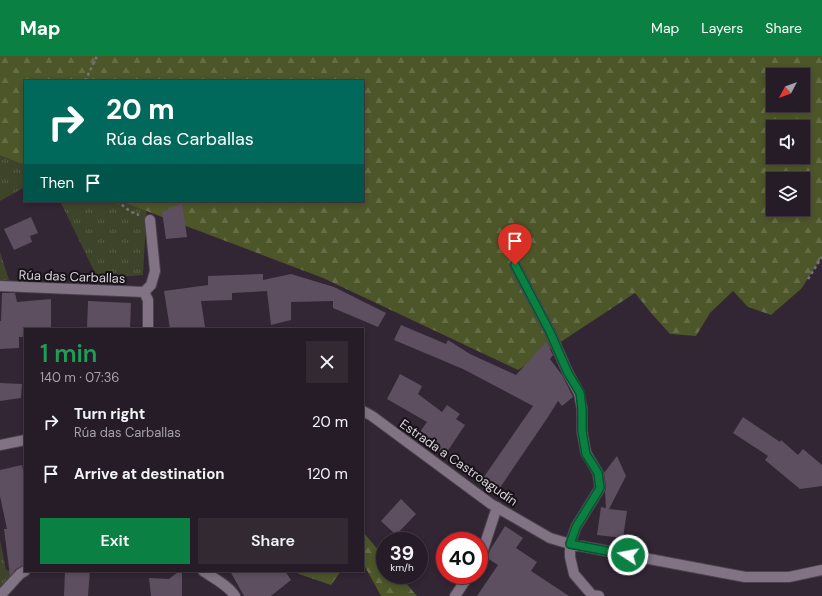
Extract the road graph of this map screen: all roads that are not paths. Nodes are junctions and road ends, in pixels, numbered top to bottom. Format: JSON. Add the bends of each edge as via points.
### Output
{"nodes":[{"id":1,"x":150,"y":220,"type":"road end"},
{"id":2,"x":515,"y":265,"type":"dead end"},
{"id":3,"x":0,"y":286,"type":"edge"},
{"id":4,"x":144,"y":292,"type":"junction"},
{"id":5,"x":148,"y":328,"type":"edge"},
{"id":6,"x":364,"y":412,"type":"edge"},
{"id":7,"x":24,"y":440,"type":"edge"},
{"id":8,"x":0,"y":445,"type":"edge"},
{"id":9,"x":496,"y":507,"type":"junction"},
{"id":10,"x":488,"y":534,"type":"edge"},
{"id":11,"x":570,"y":544,"type":"junction"},
{"id":12,"x":822,"y":570,"type":"edge"},
{"id":13,"x":24,"y":572,"type":"edge"},
{"id":14,"x":205,"y":572,"type":"edge"},
{"id":15,"x":463,"y":584,"type":"edge"},
{"id":16,"x":0,"y":596,"type":"edge"},
{"id":17,"x":235,"y":596,"type":"edge"},
{"id":18,"x":455,"y":596,"type":"edge"},
{"id":19,"x":599,"y":596,"type":"edge"}],
"edges":[{"from":1,"to":4,"type":"street","via":[[156,271],[151,285]]},
{"from":2,"to":11,"type":"street","via":[[580,393],[586,454],[598,473],[600,488],[576,527]]},
{"from":3,"to":4,"type":"street","name":"Rúa das Carballas"},
{"from":4,"to":5,"type":"street","via":[[148,300]]},
{"from":6,"to":9,"type":"street","name":"Estrada a Castroagudín"},
{"from":7,"to":8,"type":"street"},
{"from":9,"to":10,"type":"street"},
{"from":9,"to":11,"type":"street","name":"Estrada a Castroagudín","via":[[550,538]]},
{"from":11,"to":12,"type":"street","name":"Estrada a Castroagudín","via":[[745,577],[789,577]]},
{"from":11,"to":19,"type":"street","via":[[574,574],[592,595]]},
{"from":13,"to":16,"type":"street"},
{"from":14,"to":17,"type":"street"},
{"from":15,"to":18,"type":"street"}]}
